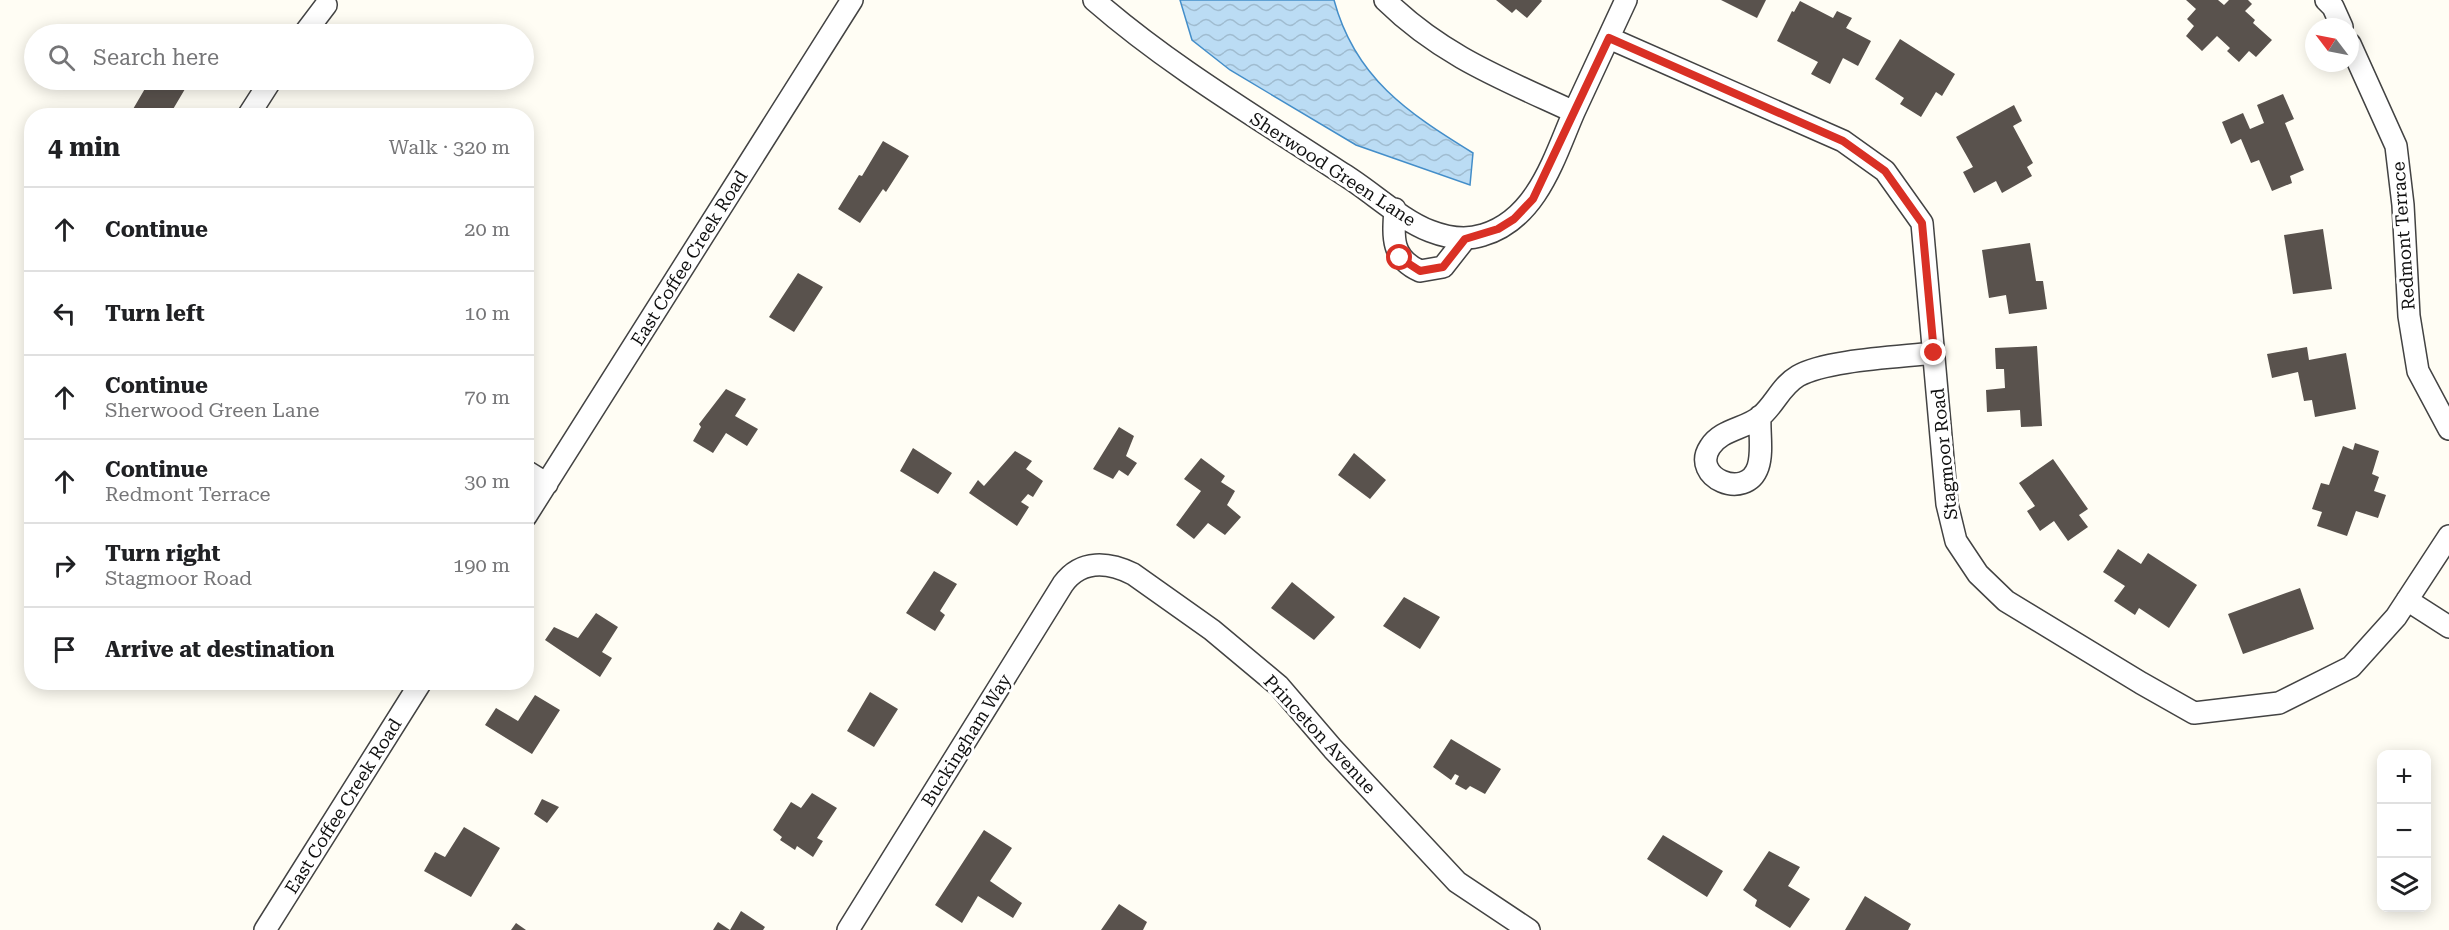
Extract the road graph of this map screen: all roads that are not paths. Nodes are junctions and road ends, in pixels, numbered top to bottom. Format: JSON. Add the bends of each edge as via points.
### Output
{"nodes":[{"id":1,"x":852,"y":0,"type":"edge"},
{"id":2,"x":1094,"y":0,"type":"edge"},
{"id":3,"x":1385,"y":0,"type":"edge"},
{"id":4,"x":1626,"y":0,"type":"edge"},
{"id":5,"x":2326,"y":0,"type":"edge"},
{"id":6,"x":326,"y":5,"type":"dead end"},
{"id":7,"x":2338,"y":18,"type":"edge"},
{"id":8,"x":312,"y":24,"type":"edge"},
{"id":9,"x":1609,"y":38,"type":"junction"},
{"id":10,"x":2359,"y":64,"type":"edge"},
{"id":11,"x":265,"y":90,"type":"edge"},
{"id":12,"x":253,"y":108,"type":"edge"},
{"id":13,"x":1574,"y":112,"type":"junction"},
{"id":14,"x":1395,"y":209,"type":"junction"},
{"id":15,"x":1465,"y":239,"type":"junction"},
{"id":16,"x":1934,"y":353,"type":"junction"},
{"id":17,"x":1760,"y":416,"type":"dead end"},
{"id":18,"x":2449,"y":429,"type":"edge"},
{"id":19,"x":534,"y":476,"type":"edge"},
{"id":20,"x":547,"y":484,"type":"junction"},
{"id":21,"x":534,"y":504,"type":"edge"},
{"id":22,"x":2449,"y":536,"type":"edge"},
{"id":23,"x":1095,"y":563,"type":"joint"},
{"id":24,"x":2407,"y":600,"type":"junction"},
{"id":25,"x":2449,"y":627,"type":"edge"},
{"id":26,"x":416,"y":690,"type":"edge"},
{"id":27,"x":265,"y":930,"type":"edge"},
{"id":28,"x":848,"y":930,"type":"edge"},
{"id":29,"x":1529,"y":930,"type":"edge"}],
"edges":[{"from":1,"to":20,"type":"street","name":"East Coffee Creek Road"},
{"from":2,"to":14,"type":"street","name":"Sherwood Green Lane","via":[[1136,37],[1209,88]]},
{"from":3,"to":13,"type":"street","via":[[1410,24],[1460,59]]},
{"from":4,"to":9,"type":"street"},
{"from":5,"to":7,"type":"street"},
{"from":6,"to":8,"type":"street"},
{"from":9,"to":13,"type":"street"},
{"from":9,"to":16,"type":"street","name":"Stagmoor Road","via":[[1843,141],[1885,171],[1922,223]]},
{"from":10,"to":18,"type":"street","name":"Redmont Terrace","via":[[2396,146],[2409,316],[2418,371]]},
{"from":11,"to":12,"type":"street"},
{"from":13,"to":15,"type":"street","name":"Sherwood Green Lane","via":[[1542,184],[1524,210],[1498,229]]},
{"from":14,"to":15,"type":"street","name":"Sherwood Green Lane","via":[[1430,231]]},
{"from":14,"to":15,"type":"street","via":[[1395,248],[1400,258],[1420,271],[1443,267]]},
{"from":16,"to":17,"type":"street","via":[[1837,365],[1799,375],[1778,392]]},
{"from":16,"to":24,"type":"street","name":"Stagmoor Road","via":[[1947,504],[1956,541],[1978,574],[2006,601],[2194,713],[2279,703],[2351,667]]},
{"from":19,"to":20,"type":"street"},
{"from":20,"to":21,"type":"street","name":"East Coffee Creek Road"},
{"from":22,"to":24,"type":"street"},
{"from":23,"to":28,"type":"street","name":"Buckingham Way","via":[[1068,576],[1062,584]]},
{"from":23,"to":29,"type":"street","name":"Princeton Avenue","via":[[1114,565],[1133,574],[1248,659],[1279,686],[1457,882]]},
{"from":24,"to":25,"type":"street"},
{"from":26,"to":27,"type":"street","name":"East Coffee Creek Road"}]}
